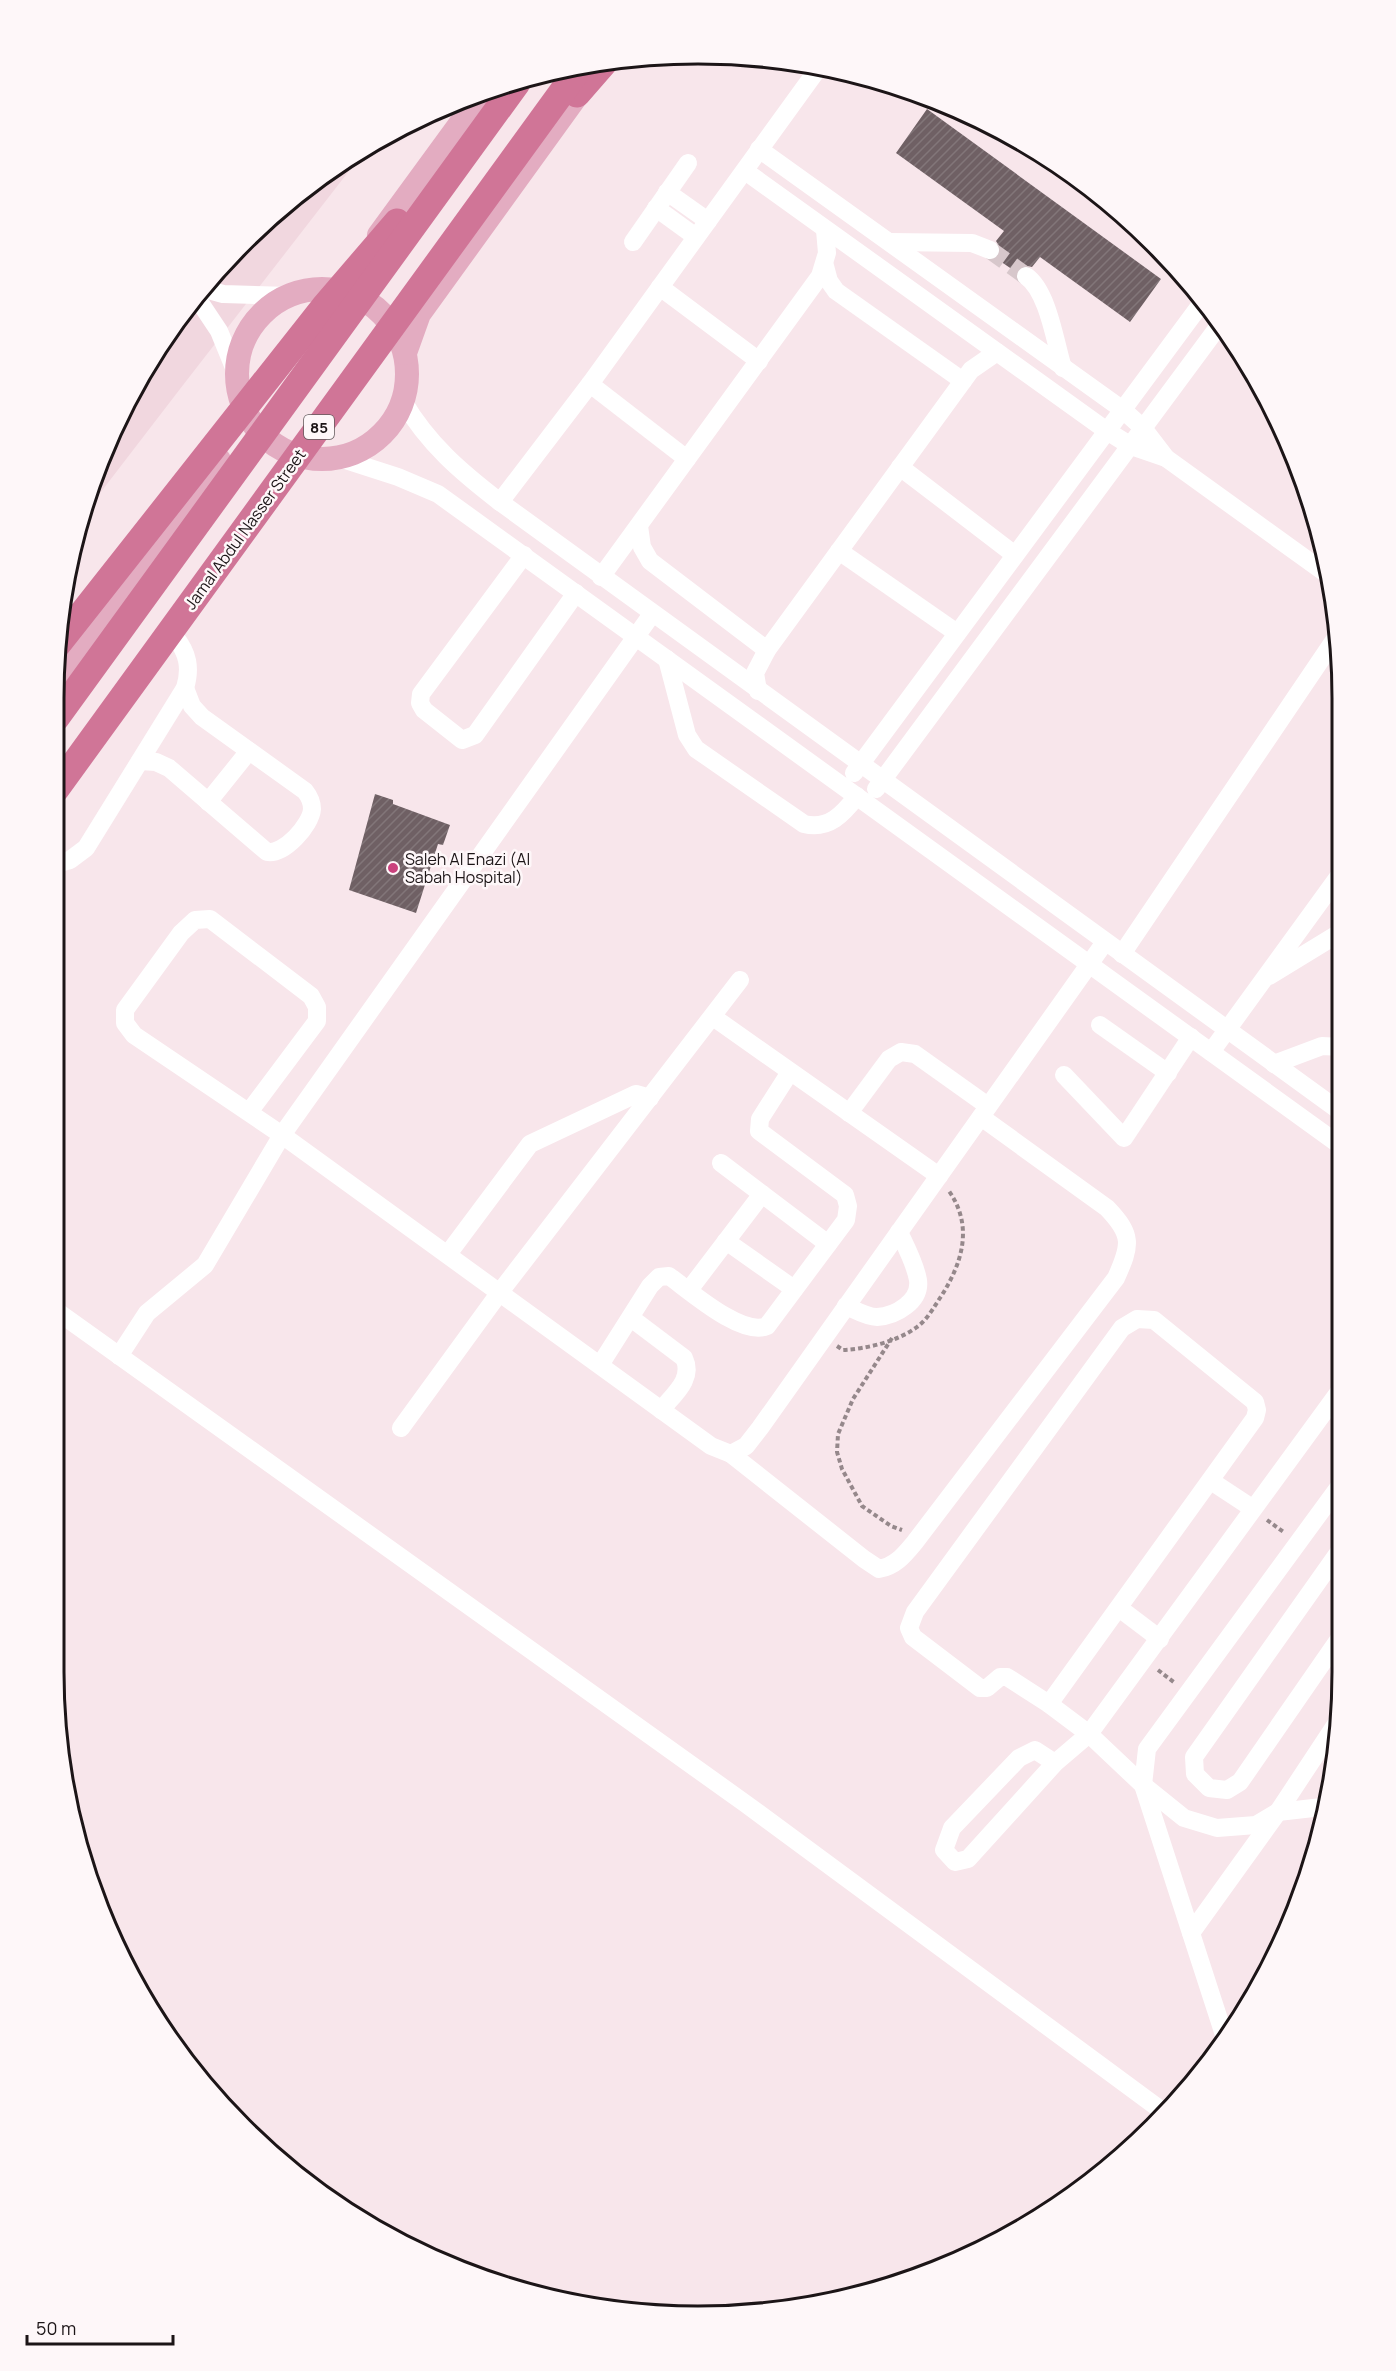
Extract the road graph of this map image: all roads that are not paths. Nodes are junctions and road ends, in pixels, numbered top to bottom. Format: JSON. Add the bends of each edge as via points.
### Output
{"nodes":[{"id":1,"x":593,"y":74,"type":"edge"},
{"id":2,"x":594,"y":74,"type":"edge"},
{"id":3,"x":813,"y":75,"type":"edge"},
{"id":4,"x":573,"y":77,"type":"edge"},
{"id":5,"x":510,"y":93,"type":"edge"},
{"id":6,"x":473,"y":106,"type":"edge"},
{"id":7,"x":484,"y":129,"type":"junction"},
{"id":8,"x":528,"y":140,"type":"junction"},
{"id":9,"x":759,"y":149,"type":"junction"},
{"id":10,"x":688,"y":163,"type":"dead end"},
{"id":11,"x":745,"y":171,"type":"junction"},
{"id":12,"x":668,"y":192,"type":"junction"},
{"id":13,"x":656,"y":208,"type":"junction"},
{"id":14,"x":708,"y":221,"type":"junction"},
{"id":15,"x":825,"y":230,"type":"junction"},
{"id":16,"x":696,"y":237,"type":"junction"},
{"id":17,"x":633,"y":242,"type":"dead end"},
{"id":18,"x":890,"y":242,"type":"junction"},
{"id":19,"x":990,"y":250,"type":"tunnel mouth"},
{"id":20,"x":916,"y":261,"type":"junction"},
{"id":21,"x":825,"y":266,"type":"junction"},
{"id":22,"x":1026,"y":276,"type":"tunnel mouth"},
{"id":23,"x":900,"y":283,"type":"junction"},
{"id":24,"x":660,"y":287,"type":"junction"},
{"id":25,"x":313,"y":289,"type":"junction"},
{"id":26,"x":213,"y":291,"type":"edge"},
{"id":27,"x":962,"y":294,"type":"junction"},
{"id":28,"x":290,"y":296,"type":"junction"},
{"id":29,"x":201,"y":304,"type":"edge"},
{"id":30,"x":1198,"y":308,"type":"edge"},
{"id":31,"x":946,"y":316,"type":"junction"},
{"id":32,"x":1215,"y":331,"type":"edge"},
{"id":33,"x":997,"y":352,"type":"junction"},
{"id":34,"x":405,"y":353,"type":"junction"},
{"id":35,"x":759,"y":360,"type":"junction"},
{"id":36,"x":1063,"y":368,"type":"junction"},
{"id":37,"x":963,"y":381,"type":"junction"},
{"id":38,"x":238,"y":383,"type":"junction"},
{"id":39,"x":590,"y":384,"type":"junction"},
{"id":40,"x":402,"y":401,"type":"junction"},
{"id":41,"x":1123,"y":410,"type":"junction"},
{"id":42,"x":1143,"y":428,"type":"junction"},
{"id":43,"x":1107,"y":431,"type":"junction"},
{"id":44,"x":1131,"y":446,"type":"junction"},
{"id":45,"x":331,"y":458,"type":"junction"},
{"id":46,"x":1166,"y":458,"type":"junction"},
{"id":47,"x":687,"y":459,"type":"junction"},
{"id":48,"x":900,"y":467,"type":"junction"},
{"id":49,"x":500,"y":502,"type":"junction"},
{"id":50,"x":639,"y":526,"type":"junction"},
{"id":51,"x":839,"y":551,"type":"junction"},
{"id":52,"x":524,"y":555,"type":"junction"},
{"id":53,"x":1015,"y":555,"type":"junction"},
{"id":54,"x":1317,"y":567,"type":"edge"},
{"id":55,"x":601,"y":577,"type":"junction"},
{"id":56,"x":576,"y":593,"type":"junction"},
{"id":57,"x":652,"y":614,"type":"junction"},
{"id":58,"x":69,"y":631,"type":"edge"},
{"id":59,"x":957,"y":633,"type":"junction"},
{"id":60,"x":636,"y":636,"type":"junction"},
{"id":61,"x":175,"y":637,"type":"junction"},
{"id":62,"x":699,"y":648,"type":"junction"},
{"id":63,"x":1329,"y":648,"type":"edge"},
{"id":64,"x":767,"y":650,"type":"junction"},
{"id":65,"x":667,"y":659,"type":"junction"},
{"id":66,"x":65,"y":672,"type":"edge"},
{"id":67,"x":686,"y":672,"type":"junction"},
{"id":68,"x":185,"y":688,"type":"junction"},
{"id":69,"x":758,"y":691,"type":"junction"},
{"id":70,"x":64,"y":707,"type":"edge"},
{"id":71,"x":249,"y":751,"type":"junction"},
{"id":72,"x":140,"y":761,"type":"junction"},
{"id":73,"x":860,"y":765,"type":"junction"},
{"id":74,"x":64,"y":778,"type":"edge"},
{"id":75,"x":882,"y":780,"type":"junction"},
{"id":76,"x":64,"y":790,"type":"edge"},
{"id":77,"x":855,"y":795,"type":"junction"},
{"id":78,"x":208,"y":802,"type":"junction"},
{"id":79,"x":952,"y":831,"type":"junction"},
{"id":80,"x":937,"y":854,"type":"junction"},
{"id":81,"x":64,"y":862,"type":"edge"},
{"id":82,"x":1332,"y":885,"type":"edge"},
{"id":83,"x":1332,"y":938,"type":"edge"},
{"id":84,"x":1105,"y":942,"type":"junction"},
{"id":85,"x":1122,"y":954,"type":"junction"},
{"id":86,"x":1089,"y":964,"type":"junction"},
{"id":87,"x":740,"y":980,"type":"dead end"},
{"id":88,"x":1263,"y":980,"type":"junction"},
{"id":89,"x":713,"y":1017,"type":"junction"},
{"id":90,"x":1100,"y":1025,"type":"dead end"},
{"id":91,"x":1226,"y":1030,"type":"junction"},
{"id":92,"x":1191,"y":1037,"type":"junction"},
{"id":93,"x":1332,"y":1047,"type":"edge"},
{"id":94,"x":1211,"y":1052,"type":"junction"},
{"id":95,"x":1274,"y":1064,"type":"junction"},
{"id":96,"x":790,"y":1072,"type":"junction"},
{"id":97,"x":1168,"y":1073,"type":"junction"},
{"id":98,"x":1064,"y":1075,"type":"dead end"},
{"id":99,"x":650,"y":1098,"type":"junction"},
{"id":100,"x":1332,"y":1106,"type":"edge"},
{"id":101,"x":984,"y":1111,"type":"junction"},
{"id":102,"x":249,"y":1112,"type":"junction"},
{"id":103,"x":849,"y":1113,"type":"junction"},
{"id":104,"x":282,"y":1135,"type":"junction"},
{"id":105,"x":1332,"y":1139,"type":"edge"},
{"id":106,"x":721,"y":1163,"type":"dead end"},
{"id":107,"x":939,"y":1176,"type":"junction"},
{"id":108,"x":762,"y":1194,"type":"junction"},
{"id":109,"x":899,"y":1232,"type":"junction"},
{"id":110,"x":726,"y":1241,"type":"junction"},
{"id":111,"x":828,"y":1244,"type":"junction"},
{"id":112,"x":448,"y":1254,"type":"junction"},
{"id":113,"x":794,"y":1289,"type":"junction"},
{"id":114,"x":689,"y":1290,"type":"junction"},
{"id":115,"x":500,"y":1292,"type":"junction"},
{"id":116,"x":846,"y":1306,"type":"junction"},
{"id":117,"x":64,"y":1316,"type":"edge"},
{"id":118,"x":631,"y":1318,"type":"junction"},
{"id":119,"x":119,"y":1356,"type":"junction"},
{"id":120,"x":600,"y":1365,"type":"junction"},
{"id":121,"x":1332,"y":1401,"type":"edge"},
{"id":122,"x":661,"y":1410,"type":"junction"},
{"id":123,"x":401,"y":1428,"type":"dead end"},
{"id":124,"x":731,"y":1454,"type":"junction"},
{"id":125,"x":1211,"y":1481,"type":"junction"},
{"id":126,"x":1332,"y":1496,"type":"edge"},
{"id":127,"x":1252,"y":1508,"type":"junction"},
{"id":128,"x":1332,"y":1562,"type":"edge"},
{"id":129,"x":1119,"y":1608,"type":"junction"},
{"id":130,"x":1160,"y":1639,"type":"junction"},
{"id":131,"x":1332,"y":1649,"type":"edge"},
{"id":132,"x":1050,"y":1704,"type":"junction"},
{"id":133,"x":1089,"y":1734,"type":"junction"},
{"id":134,"x":1328,"y":1736,"type":"edge"},
{"id":135,"x":1055,"y":1763,"type":"junction"},
{"id":136,"x":1143,"y":1785,"type":"junction"},
{"id":137,"x":1316,"y":1809,"type":"edge"},
{"id":138,"x":1278,"y":1812,"type":"junction"},
{"id":139,"x":1191,"y":1934,"type":"junction"},
{"id":140,"x":1222,"y":2029,"type":"edge"},
{"id":141,"x":1159,"y":2108,"type":"edge"}],
"edges":[{"from":1,"to":8,"type":"highway","via":[[564,108]]},
{"from":2,"to":34,"type":"main road","via":[[419,314]]},
{"from":3,"to":9,"type":"street"},
{"from":4,"to":8,"type":"highway","name":"Jamal Abdul Nasser Street","number":"85"},
{"from":5,"to":7,"type":"highway","number":"85"},
{"from":6,"to":25,"type":"main road","via":[[360,261]]},
{"from":7,"to":58,"type":"highway","via":[[324,307]]},
{"from":7,"to":70,"type":"highway","number":"85"},
{"from":8,"to":74,"type":"highway","name":"Jamal Abdul Nasser Street","number":"85"},
{"from":9,"to":11,"type":"street"},
{"from":9,"to":18,"type":"street"},
{"from":10,"to":12,"type":"street"},
{"from":11,"to":14,"type":"street"},
{"from":11,"to":15,"type":"street"},
{"from":12,"to":13,"type":"street"},
{"from":12,"to":14,"type":"street"},
{"from":13,"to":16,"type":"street"},
{"from":13,"to":17,"type":"street"},
{"from":14,"to":16,"type":"street"},
{"from":15,"to":21,"type":"street"},
{"from":15,"to":23,"type":"street"},
{"from":16,"to":24,"type":"street"},
{"from":18,"to":19,"type":"street","via":[[972,243]]},
{"from":18,"to":20,"type":"street"},
{"from":20,"to":23,"type":"street"},
{"from":20,"to":27,"type":"street"},
{"from":21,"to":35,"type":"street"},
{"from":21,"to":37,"type":"street","via":[[836,291]]},
{"from":22,"to":36,"type":"street","via":[[1042,298]]},
{"from":23,"to":31,"type":"street"},
{"from":24,"to":35,"type":"street"},
{"from":24,"to":39,"type":"street"},
{"from":25,"to":28,"type":"main road"},
{"from":25,"to":34,"type":"main road","via":[[338,290],[368,302],[391,324]]},
{"from":26,"to":28,"type":"street"},
{"from":27,"to":31,"type":"street"},
{"from":27,"to":36,"type":"street"},
{"from":28,"to":38,"type":"main road","via":[[266,311],[252,327],[242,346]]},
{"from":29,"to":38,"type":"street","via":[[219,331]]},
{"from":30,"to":41,"type":"street"},
{"from":31,"to":33,"type":"street"},
{"from":32,"to":42,"type":"street"},
{"from":33,"to":37,"type":"street","via":[[980,362]]},
{"from":33,"to":43,"type":"street"},
{"from":34,"to":40,"type":"main road"},
{"from":35,"to":47,"type":"street"},
{"from":36,"to":41,"type":"street"},
{"from":37,"to":48,"type":"street"},
{"from":38,"to":45,"type":"main road","via":[[250,419],[272,442],[300,456]]},
{"from":38,"to":66,"type":"main road","via":[[239,416],[230,444]]},
{"from":39,"to":47,"type":"street"},
{"from":39,"to":49,"type":"street"},
{"from":40,"to":45,"type":"main road","via":[[375,440]]},
{"from":40,"to":49,"type":"street","via":[[436,449]]},
{"from":41,"to":42,"type":"street"},
{"from":41,"to":43,"type":"street"},
{"from":42,"to":44,"type":"street"},
{"from":42,"to":46,"type":"street"},
{"from":43,"to":44,"type":"street"},
{"from":43,"to":53,"type":"street"},
{"from":44,"to":46,"type":"street"},
{"from":44,"to":75,"type":"street"},
{"from":45,"to":52,"type":"street","via":[[398,477],[438,494]]},
{"from":45,"to":61,"type":"main road","via":[[301,473],[282,490]]},
{"from":46,"to":54,"type":"street"},
{"from":47,"to":50,"type":"street"},
{"from":48,"to":51,"type":"street"},
{"from":48,"to":53,"type":"street"},
{"from":49,"to":55,"type":"street"},
{"from":50,"to":55,"type":"street"},
{"from":50,"to":64,"type":"street","via":[[642,548],[650,561]]},
{"from":51,"to":59,"type":"street"},
{"from":51,"to":64,"type":"street"},
{"from":52,"to":56,"type":"street"},
{"from":52,"to":56,"type":"street","via":[[421,694],[424,710],[462,740],[475,735]]},
{"from":53,"to":59,"type":"street"},
{"from":55,"to":57,"type":"street"},
{"from":56,"to":60,"type":"street"},
{"from":57,"to":60,"type":"street"},
{"from":57,"to":62,"type":"street"},
{"from":59,"to":73,"type":"street"},
{"from":60,"to":65,"type":"street"},
{"from":60,"to":104,"type":"street"},
{"from":61,"to":68,"type":"street","via":[[187,655]]},
{"from":61,"to":76,"type":"main road"},
{"from":62,"to":67,"type":"street"},
{"from":62,"to":69,"type":"street"},
{"from":63,"to":85,"type":"street"},
{"from":64,"to":69,"type":"street","via":[[755,672]]},
{"from":65,"to":67,"type":"street"},
{"from":65,"to":77,"type":"street","via":[[687,735],[702,754],[804,824],[832,821],[842,815]]},
{"from":67,"to":77,"type":"street"},
{"from":68,"to":71,"type":"street","via":[[196,712]]},
{"from":68,"to":72,"type":"street"},
{"from":69,"to":73,"type":"street"},
{"from":71,"to":78,"type":"street"},
{"from":71,"to":78,"type":"street","via":[[309,796],[310,815],[288,846],[278,852],[267,852]]},
{"from":72,"to":78,"type":"street","via":[[169,768]]},
{"from":72,"to":81,"type":"street","via":[[86,848]]},
{"from":73,"to":75,"type":"street"},
{"from":73,"to":77,"type":"street"},
{"from":75,"to":77,"type":"street"},
{"from":75,"to":79,"type":"street"},
{"from":77,"to":80,"type":"street"},
{"from":79,"to":80,"type":"street"},
{"from":79,"to":84,"type":"street"},
{"from":80,"to":86,"type":"street"},
{"from":82,"to":88,"type":"street"},
{"from":83,"to":88,"type":"street"},
{"from":84,"to":85,"type":"street"},
{"from":84,"to":86,"type":"street"},
{"from":85,"to":91,"type":"street"},
{"from":86,"to":92,"type":"street"},
{"from":86,"to":101,"type":"street"},
{"from":87,"to":89,"type":"street"},
{"from":88,"to":91,"type":"street"},
{"from":89,"to":96,"type":"street"},
{"from":89,"to":99,"type":"street"},
{"from":90,"to":97,"type":"street"},
{"from":91,"to":94,"type":"street"},
{"from":91,"to":95,"type":"street"},
{"from":92,"to":94,"type":"street"},
{"from":92,"to":97,"type":"street"},
{"from":93,"to":95,"type":"street","via":[[1322,1046]]},
{"from":94,"to":105,"type":"street"},
{"from":95,"to":100,"type":"street"},
{"from":96,"to":103,"type":"street"},
{"from":96,"to":111,"type":"street","via":[[760,1119],[759,1131],[845,1195],[846,1220]]},
{"from":97,"to":98,"type":"street","via":[[1124,1138]]},
{"from":99,"to":112,"type":"street","via":[[636,1094],[530,1144]]},
{"from":99,"to":115,"type":"street"},
{"from":101,"to":103,"type":"street","via":[[915,1054],[901,1052],[889,1059]]},
{"from":101,"to":107,"type":"street"},
{"from":101,"to":124,"type":"street","via":[[1107,1208],[1124,1229],[1128,1249],[1116,1278],[898,1562],[879,1569]]},
{"from":102,"to":102,"type":"street","via":[[317,1021],[317,1007],[311,996],[210,919],[195,920],[181,933],[125,1010],[125,1023],[134,1035]]},
{"from":102,"to":104,"type":"street"},
{"from":103,"to":107,"type":"street"},
{"from":104,"to":112,"type":"street"},
{"from":104,"to":119,"type":"street","via":[[205,1265],[147,1313]]},
{"from":106,"to":108,"type":"street"},
{"from":107,"to":109,"type":"street"},
{"from":108,"to":110,"type":"street"},
{"from":108,"to":111,"type":"street"},
{"from":109,"to":116,"type":"street"},
{"from":109,"to":116,"type":"street","via":[[919,1282],[911,1301],[877,1317]]},
{"from":110,"to":113,"type":"street"},
{"from":110,"to":114,"type":"street"},
{"from":111,"to":113,"type":"street"},
{"from":112,"to":115,"type":"street"},
{"from":113,"to":114,"type":"street","via":[[766,1326],[759,1329],[730,1318]]},
{"from":114,"to":118,"type":"street","via":[[669,1276],[659,1277]]},
{"from":115,"to":120,"type":"street"},
{"from":115,"to":123,"type":"street"},
{"from":116,"to":124,"type":"street","via":[[746,1446]]},
{"from":117,"to":119,"type":"street"},
{"from":118,"to":120,"type":"street"},
{"from":118,"to":122,"type":"street","via":[[684,1358],[688,1368],[686,1379]]},
{"from":119,"to":141,"type":"street","via":[[746,1804]]},
{"from":120,"to":122,"type":"street"},
{"from":121,"to":127,"type":"street"},
{"from":122,"to":124,"type":"street","via":[[711,1446]]},
{"from":125,"to":127,"type":"street"},
{"from":125,"to":129,"type":"street"},
{"from":125,"to":132,"type":"street","via":[[1255,1418],[1255,1402],[1155,1320],[1137,1319],[1122,1328],[915,1612],[909,1628],[914,1637],[980,1688],[1007,1677]]},
{"from":126,"to":136,"type":"street","via":[[1147,1749]]},
{"from":127,"to":130,"type":"street"},
{"from":128,"to":131,"type":"street","via":[[1194,1757],[1195,1774],[1209,1788],[1227,1790],[1240,1782]]},
{"from":129,"to":130,"type":"street"},
{"from":129,"to":132,"type":"street"},
{"from":130,"to":133,"type":"street"},
{"from":132,"to":133,"type":"street"},
{"from":133,"to":135,"type":"street"},
{"from":133,"to":136,"type":"street"},
{"from":134,"to":138,"type":"street"},
{"from":135,"to":135,"type":"street","via":[[968,1859],[955,1862],[944,1850],[952,1828],[1019,1758],[1035,1750]]},
{"from":136,"to":138,"type":"street","via":[[1184,1818],[1216,1828],[1256,1825]]},
{"from":136,"to":139,"type":"street"},
{"from":137,"to":138,"type":"street"},
{"from":138,"to":139,"type":"street"},
{"from":139,"to":140,"type":"street"}]}
